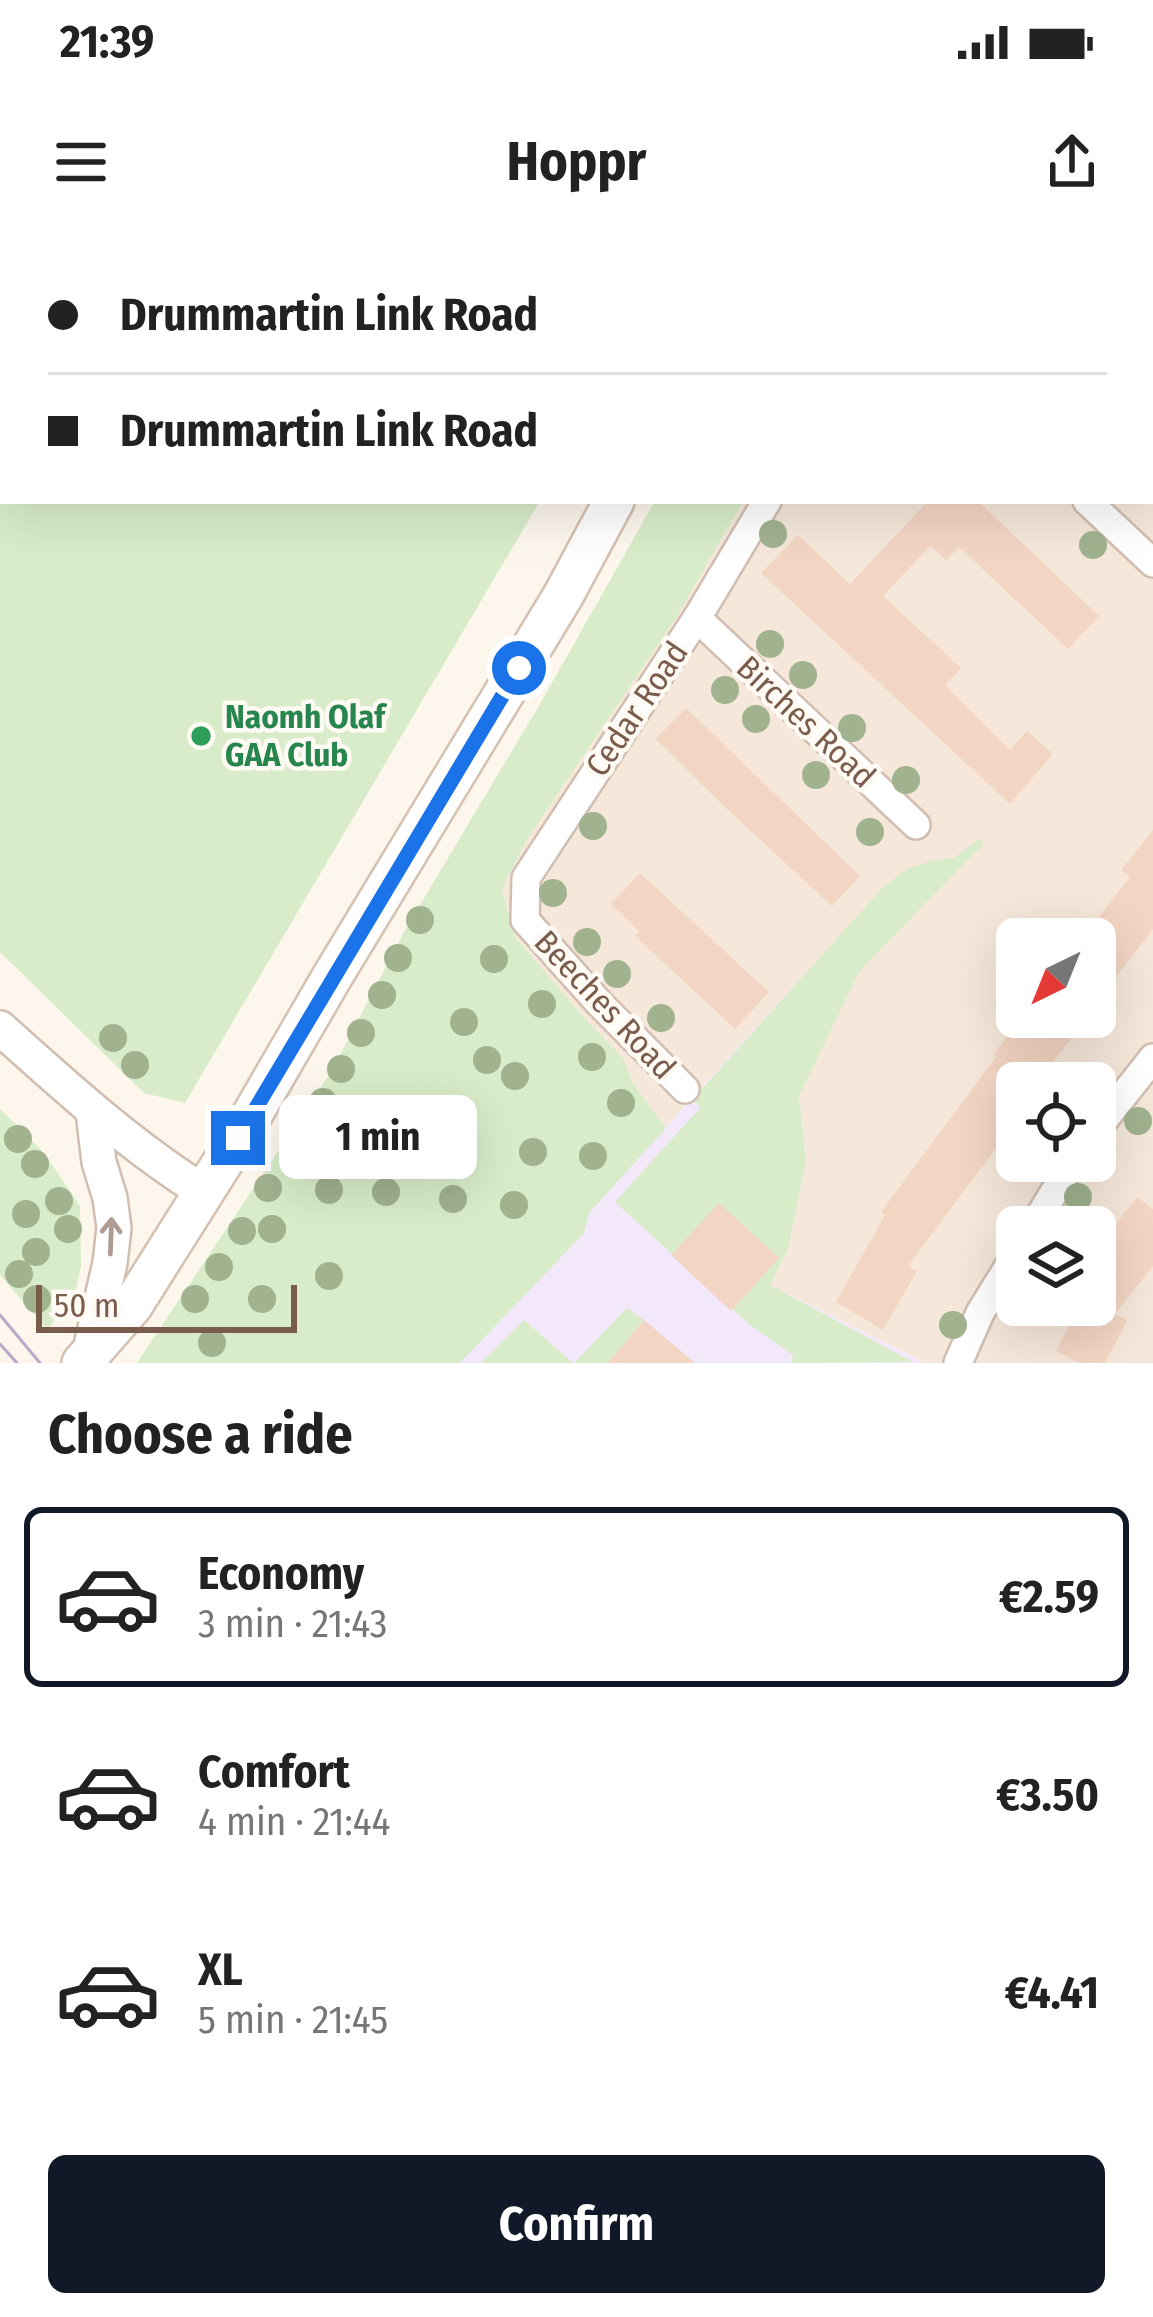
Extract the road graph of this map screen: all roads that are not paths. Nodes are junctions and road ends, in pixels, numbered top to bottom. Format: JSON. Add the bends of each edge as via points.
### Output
{"nodes":[{"id":1,"x":612,"y":504,"type":"edge"},
{"id":2,"x":765,"y":504,"type":"edge"},
{"id":3,"x":1090,"y":504,"type":"edge"},
{"id":4,"x":1153,"y":563,"type":"edge"},
{"id":5,"x":697,"y":618,"type":"junction"},
{"id":6,"x":916,"y":825,"type":"dead end"},
{"id":7,"x":526,"y":920,"type":"joint"},
{"id":8,"x":0,"y":1028,"type":"edge"},
{"id":9,"x":1153,"y":1058,"type":"edge"},
{"id":10,"x":685,"y":1089,"type":"dead end"},
{"id":11,"x":1116,"y":1105,"type":"edge"},
{"id":12,"x":93,"y":1112,"type":"junction"},
{"id":13,"x":204,"y":1192,"type":"junction"},
{"id":14,"x":996,"y":1287,"type":"edge"},
{"id":15,"x":86,"y":1357,"type":"edge"},
{"id":16,"x":958,"y":1363,"type":"edge"}],
"edges":[{"from":1,"to":13,"type":"main road"},
{"from":2,"to":5,"type":"street","name":"Cedar Road"},
{"from":3,"to":4,"type":"street"},
{"from":5,"to":6,"type":"street","name":"Birches Road"},
{"from":5,"to":7,"type":"street","name":"Cedar Road","via":[[526,878]]},
{"from":7,"to":10,"type":"street","name":"Beeches Road"},
{"from":8,"to":12,"type":"street"},
{"from":9,"to":11,"type":"street"},
{"from":12,"to":13,"type":"street"},
{"from":15,"to":12,"type":"street","one_way":true,"via":[[114,1228]]},
{"from":13,"to":15,"type":"main road","via":[[132,1306]]},
{"from":14,"to":16,"type":"street"}]}
